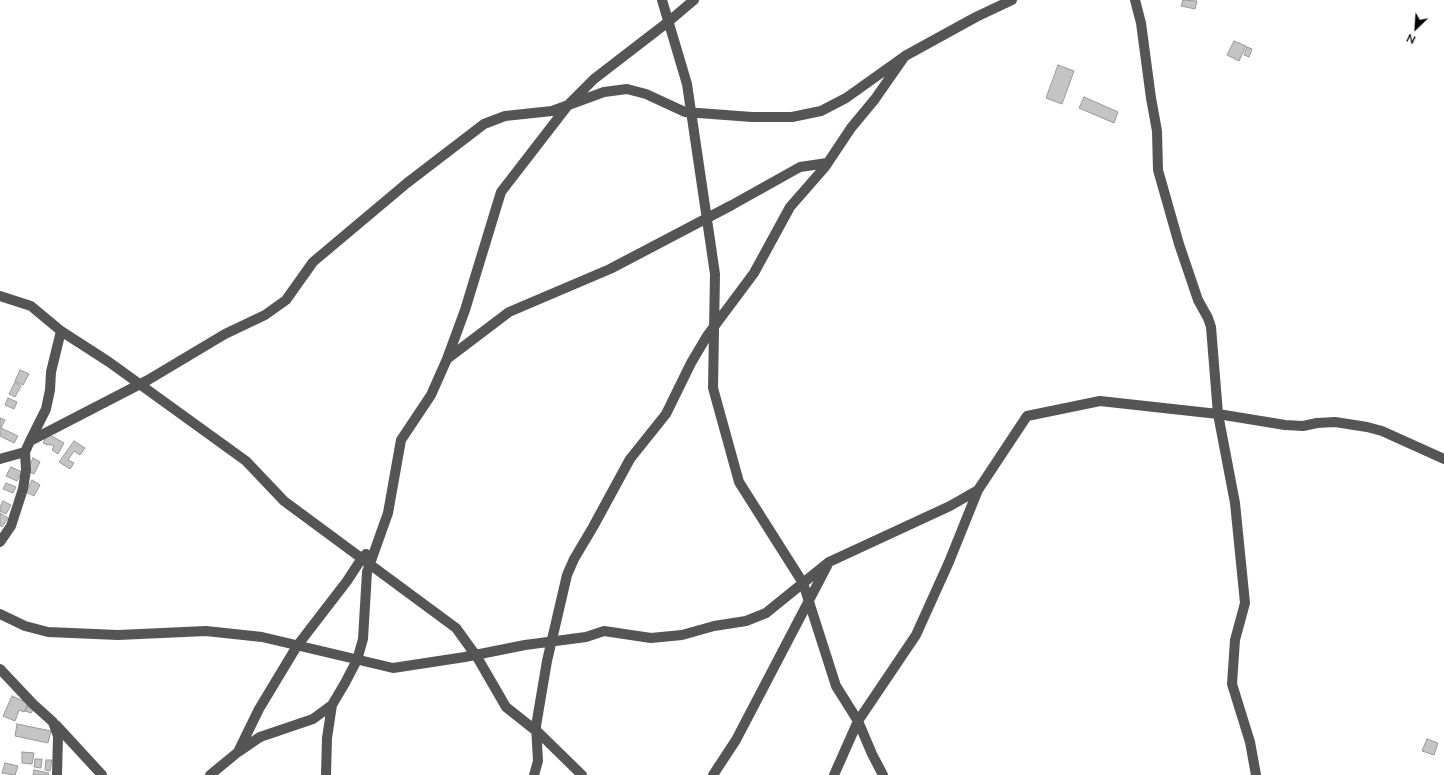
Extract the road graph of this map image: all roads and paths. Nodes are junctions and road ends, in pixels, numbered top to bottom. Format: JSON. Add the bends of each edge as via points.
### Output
{"nodes":[{"id":1,"x":662,"y":0,"type":"edge"},
{"id":2,"x":694,"y":0,"type":"edge"},
{"id":3,"x":1012,"y":0,"type":"edge"},
{"id":4,"x":1135,"y":0,"type":"edge"},
{"id":5,"x":668,"y":22,"type":"junction"},
{"id":6,"x":905,"y":56,"type":"junction"},
{"id":7,"x":570,"y":104,"type":"junction"},
{"id":8,"x":691,"y":112,"type":"junction"},
{"id":9,"x":827,"y":163,"type":"junction"},
{"id":10,"x":707,"y":219,"type":"junction"},
{"id":11,"x":0,"y":296,"type":"edge"},
{"id":12,"x":714,"y":327,"type":"junction"},
{"id":13,"x":61,"y":331,"type":"junction"},
{"id":14,"x":447,"y":359,"type":"junction"},
{"id":15,"x":139,"y":384,"type":"junction"},
{"id":16,"x":1218,"y":414,"type":"junction"},
{"id":17,"x":30,"y":441,"type":"junction"},
{"id":18,"x":25,"y":452,"type":"junction"},
{"id":19,"x":0,"y":459,"type":"edge"},
{"id":20,"x":1444,"y":459,"type":"edge"},
{"id":21,"x":978,"y":490,"type":"junction"},
{"id":22,"x":0,"y":542,"type":"edge"},
{"id":23,"x":366,"y":561,"type":"junction"},
{"id":24,"x":829,"y":562,"type":"junction"},
{"id":25,"x":803,"y":583,"type":"junction"},
{"id":26,"x":808,"y":601,"type":"junction"},
{"id":27,"x":0,"y":614,"type":"edge"},
{"id":28,"x":552,"y":642,"type":"junction"},
{"id":29,"x":297,"y":646,"type":"junction"},
{"id":30,"x":475,"y":654,"type":"junction"},
{"id":31,"x":357,"y":660,"type":"junction"},
{"id":32,"x":0,"y":669,"type":"edge"},
{"id":33,"x":332,"y":705,"type":"junction"},
{"id":34,"x":858,"y":721,"type":"junction"},
{"id":35,"x":53,"y":722,"type":"junction"},
{"id":36,"x":536,"y":730,"type":"junction"},
{"id":37,"x":238,"y":752,"type":"junction"},
{"id":38,"x":57,"y":775,"type":"edge"},
{"id":39,"x":102,"y":775,"type":"edge"},
{"id":40,"x":210,"y":775,"type":"edge"},
{"id":41,"x":326,"y":775,"type":"edge"},
{"id":42,"x":534,"y":775,"type":"edge"},
{"id":43,"x":582,"y":775,"type":"edge"},
{"id":44,"x":713,"y":775,"type":"edge"},
{"id":45,"x":834,"y":775,"type":"edge"},
{"id":46,"x":883,"y":775,"type":"edge"},
{"id":47,"x":1256,"y":775,"type":"edge"}],
"edges":[{"from":1,"to":5,"type":"street"},
{"from":2,"to":5,"type":"street"},
{"from":3,"to":6,"type":"street"},
{"from":4,"to":16,"type":"street","via":[[1141,23],[1157,131],[1158,170],[1179,244],[1198,300],[1211,327]]},
{"from":5,"to":7,"type":"street","via":[[594,79]]},
{"from":5,"to":8,"type":"street","via":[[687,84]]},
{"from":6,"to":8,"type":"street","via":[[846,98],[821,111],[792,117]]},
{"from":6,"to":9,"type":"street"},
{"from":7,"to":8,"type":"street","via":[[604,92],[627,90],[646,94],[684,112]]},
{"from":7,"to":14,"type":"street","via":[[501,192],[465,310]]},
{"from":7,"to":15,"type":"street","via":[[552,111],[505,116],[484,124],[407,183],[313,262],[286,300],[265,315],[225,334]]},
{"from":8,"to":10,"type":"street"},
{"from":9,"to":10,"type":"street","via":[[800,167]]},
{"from":9,"to":12,"type":"street","via":[[790,206],[754,273]]},
{"from":10,"to":12,"type":"street","via":[[715,274]]},
{"from":10,"to":14,"type":"street","via":[[610,269],[509,312]]},
{"from":11,"to":13,"type":"street","via":[[31,306]]},
{"from":12,"to":25,"type":"street","via":[[713,388],[739,482]]},
{"from":12,"to":28,"type":"street","via":[[691,363],[666,414],[630,459],[574,559],[567,575]]},
{"from":13,"to":15,"type":"street"},
{"from":13,"to":17,"type":"street","via":[[51,372],[46,409]]},
{"from":14,"to":23,"type":"street","via":[[431,396],[401,440],[388,513],[376,544]]},
{"from":15,"to":17,"type":"street"},
{"from":15,"to":23,"type":"street","via":[[246,461],[284,501]]},
{"from":16,"to":20,"type":"street","via":[[1285,425],[1303,426],[1335,422],[1367,427],[1382,431]]},
{"from":16,"to":21,"type":"street","via":[[1100,401],[1027,416]]},
{"from":16,"to":47,"type":"street","via":[[1235,502],[1245,603],[1235,640],[1232,684],[1250,742]]},
{"from":17,"to":18,"type":"street"},
{"from":18,"to":19,"type":"street"},
{"from":18,"to":22,"type":"street","via":[[23,489],[11,526]]},
{"from":21,"to":24,"type":"street","via":[[950,506]]},
{"from":21,"to":34,"type":"street","via":[[916,635]]},
{"from":23,"to":29,"type":"street","via":[[347,581]]},
{"from":23,"to":30,"type":"street","via":[[456,628]]},
{"from":23,"to":31,"type":"street","via":[[363,639]]},
{"from":24,"to":25,"type":"street"},
{"from":24,"to":26,"type":"street"},
{"from":25,"to":26,"type":"street"},
{"from":25,"to":28,"type":"street","via":[[766,613],[746,621],[682,635],[651,638],[604,631],[586,637]]},
{"from":26,"to":34,"type":"street","via":[[836,686]]},
{"from":26,"to":44,"type":"street","via":[[736,740]]},
{"from":27,"to":29,"type":"street","via":[[25,626],[48,632],[118,635],[206,632],[262,636]]},
{"from":28,"to":30,"type":"street"},
{"from":28,"to":36,"type":"street"},
{"from":29,"to":31,"type":"street"},
{"from":29,"to":37,"type":"street","via":[[259,709]]},
{"from":30,"to":31,"type":"street","via":[[393,668]]},
{"from":30,"to":36,"type":"street","via":[[506,707]]},
{"from":31,"to":33,"type":"street"},
{"from":32,"to":35,"type":"street"},
{"from":33,"to":37,"type":"street","via":[[314,719],[260,737]]},
{"from":33,"to":41,"type":"street","via":[[327,738]]},
{"from":34,"to":45,"type":"street"},
{"from":34,"to":46,"type":"street"},
{"from":35,"to":38,"type":"street","via":[[58,736]]},
{"from":35,"to":39,"type":"street"},
{"from":36,"to":42,"type":"street","via":[[538,760]]},
{"from":36,"to":43,"type":"street"},
{"from":37,"to":40,"type":"street"}]}
